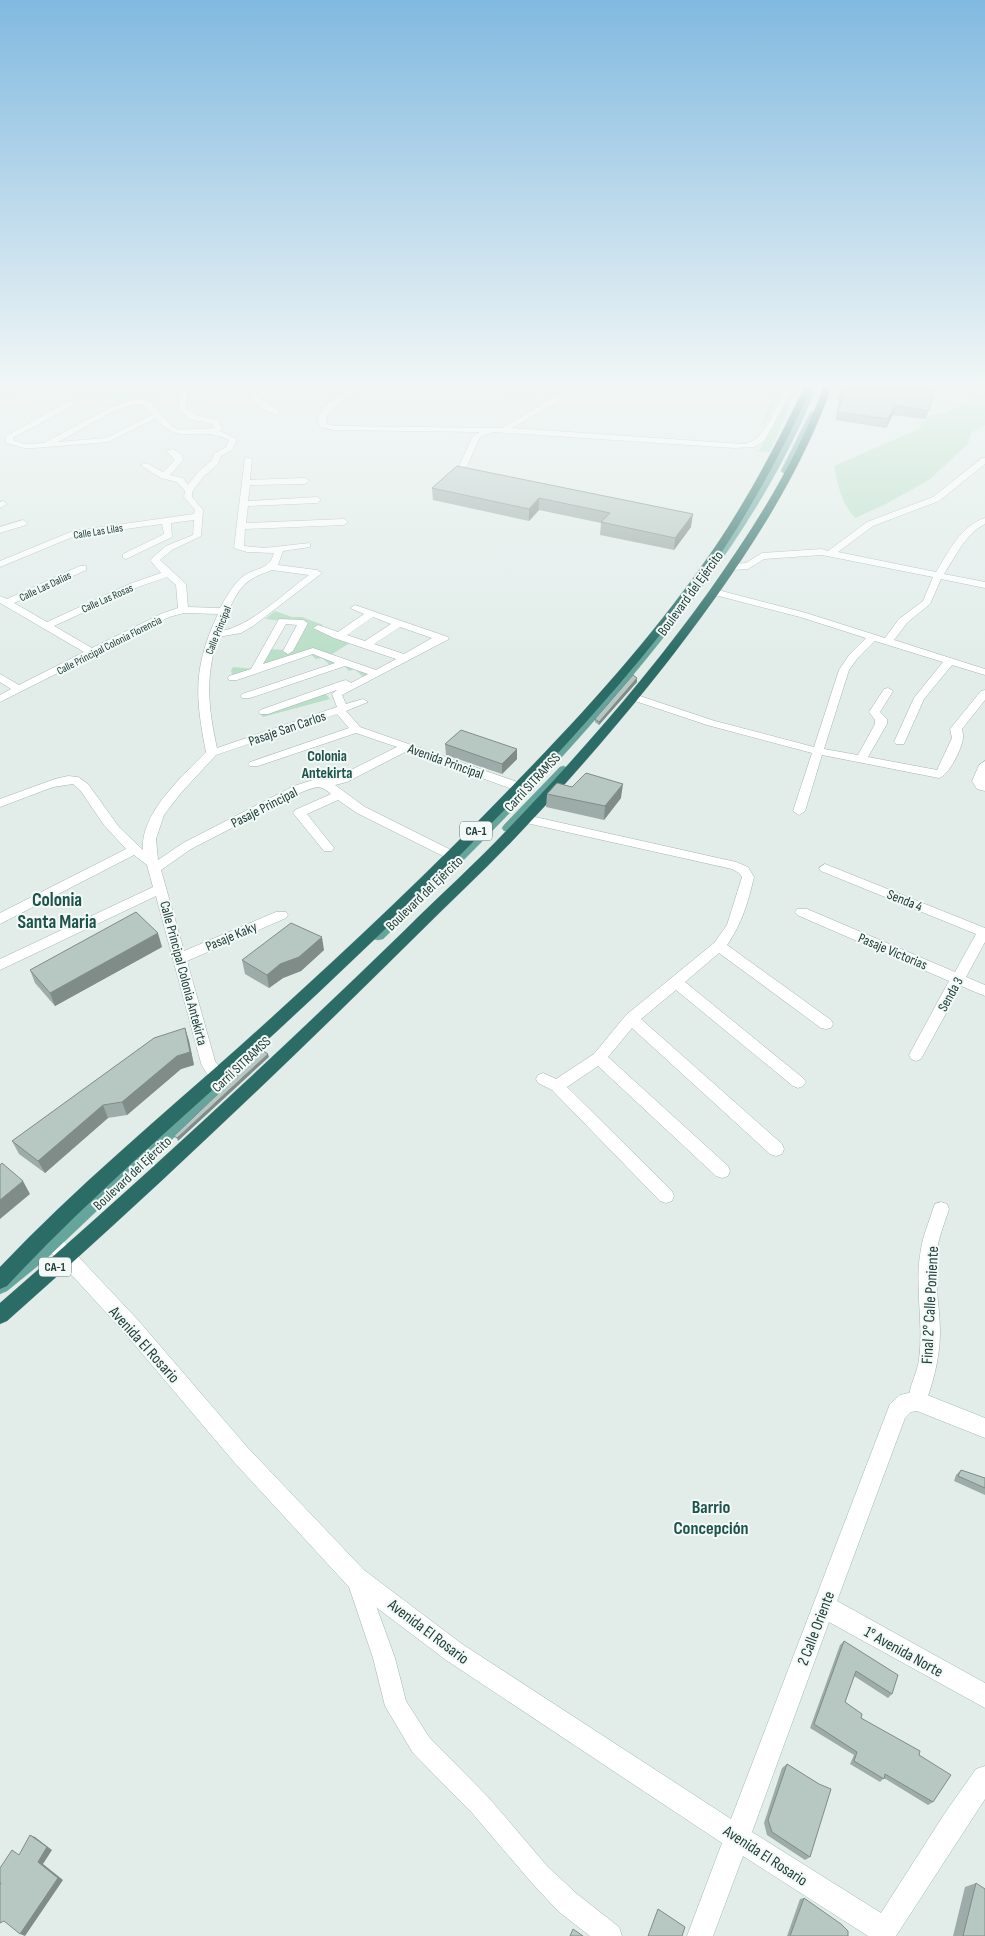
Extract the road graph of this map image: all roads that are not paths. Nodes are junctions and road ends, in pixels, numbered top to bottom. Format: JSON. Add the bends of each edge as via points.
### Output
{"nodes":[{"id":1,"x":159,"y":473,"type":"edge"},
{"id":2,"x":166,"y":473,"type":"edge"},
{"id":3,"x":202,"y":473,"type":"edge"},
{"id":4,"x":247,"y":473,"type":"edge"},
{"id":5,"x":766,"y":473,"type":"edge"},
{"id":6,"x":776,"y":473,"type":"edge"},
{"id":7,"x":779,"y":473,"type":"edge"},
{"id":8,"x":789,"y":473,"type":"edge"},
{"id":9,"x":969,"y":473,"type":"edge"},
{"id":10,"x":164,"y":476,"type":"junction"},
{"id":11,"x":304,"y":481,"type":"dead end"},
{"id":12,"x":246,"y":483,"type":"junction"},
{"id":13,"x":190,"y":490,"type":"junction"},
{"id":14,"x":317,"y":500,"type":"dead end"},
{"id":15,"x":244,"y":504,"type":"junction"},
{"id":16,"x":200,"y":516,"type":"junction"},
{"id":17,"x":166,"y":521,"type":"junction"},
{"id":18,"x":985,"y":521,"type":"edge"},
{"id":19,"x":344,"y":522,"type":"dead end"},
{"id":20,"x":23,"y":523,"type":"dead end"},
{"id":21,"x":242,"y":526,"type":"junction"},
{"id":22,"x":0,"y":530,"type":"edge"},
{"id":23,"x":307,"y":545,"type":"dead end"},
{"id":24,"x":279,"y":549,"type":"junction"},
{"id":25,"x":832,"y":553,"type":"junction"},
{"id":26,"x":126,"y":556,"type":"dead end"},
{"id":27,"x":0,"y":564,"type":"edge"},
{"id":28,"x":271,"y":567,"type":"junction"},
{"id":29,"x":732,"y":567,"type":"junction"},
{"id":30,"x":83,"y":568,"type":"dead end"},
{"id":31,"x":169,"y":573,"type":"junction"},
{"id":32,"x":938,"y":576,"type":"junction"},
{"id":33,"x":985,"y":585,"type":"edge"},
{"id":34,"x":714,"y":592,"type":"junction"},
{"id":35,"x":3,"y":601,"type":"edge"},
{"id":36,"x":355,"y":608,"type":"dead end"},
{"id":37,"x":183,"y":610,"type":"junction"},
{"id":38,"x":224,"y":611,"type":"junction"},
{"id":39,"x":371,"y":614,"type":"junction"},
{"id":40,"x":398,"y":624,"type":"junction"},
{"id":41,"x":46,"y":626,"type":"junction"},
{"id":42,"x":318,"y":628,"type":"dead end"},
{"id":43,"x":214,"y":635,"type":"junction"},
{"id":44,"x":338,"y":636,"type":"junction"},
{"id":45,"x":873,"y":637,"type":"junction"},
{"id":46,"x":888,"y":641,"type":"junction"},
{"id":47,"x":366,"y":645,"type":"junction"},
{"id":48,"x":340,"y":649,"type":"junction"},
{"id":49,"x":288,"y":650,"type":"dead end"},
{"id":50,"x":93,"y":653,"type":"junction"},
{"id":51,"x":404,"y":658,"type":"junction"},
{"id":52,"x":950,"y":660,"type":"junction"},
{"id":53,"x":344,"y":662,"type":"junction"},
{"id":54,"x":255,"y":670,"type":"junction"},
{"id":55,"x":985,"y":672,"type":"edge"},
{"id":56,"x":376,"y":674,"type":"junction"},
{"id":57,"x":0,"y":677,"type":"edge"},
{"id":58,"x":233,"y":678,"type":"dead end"},
{"id":59,"x":20,"y":690,"type":"junction"},
{"id":60,"x":888,"y":691,"type":"dead end"},
{"id":61,"x":985,"y":693,"type":"edge"},
{"id":62,"x":246,"y":696,"type":"dead end"},
{"id":63,"x":633,"y":697,"type":"junction"},
{"id":64,"x":0,"y":699,"type":"edge"},
{"id":65,"x":363,"y":702,"type":"dead end"},
{"id":66,"x":341,"y":710,"type":"junction"},
{"id":67,"x":264,"y":712,"type":"dead end"},
{"id":68,"x":356,"y":729,"type":"junction"},
{"id":69,"x":900,"y":742,"type":"dead end"},
{"id":70,"x":407,"y":747,"type":"junction"},
{"id":71,"x":817,"y":751,"type":"junction"},
{"id":72,"x":212,"y":753,"type":"junction"},
{"id":73,"x":861,"y":760,"type":"junction"},
{"id":74,"x":254,"y":764,"type":"dead end"},
{"id":75,"x":985,"y":765,"type":"edge"},
{"id":76,"x":327,"y":784,"type":"junction"},
{"id":77,"x":519,"y":787,"type":"junction"},
{"id":78,"x":985,"y":787,"type":"edge"},
{"id":79,"x":339,"y":796,"type":"junction"},
{"id":80,"x":0,"y":803,"type":"edge"},
{"id":81,"x":799,"y":811,"type":"dead end"},
{"id":82,"x":526,"y":819,"type":"junction"},
{"id":83,"x":328,"y":848,"type":"dead end"},
{"id":84,"x":134,"y":850,"type":"junction"},
{"id":85,"x":453,"y":856,"type":"junction"},
{"id":86,"x":154,"y":866,"type":"junction"},
{"id":87,"x":825,"y":868,"type":"dead end"},
{"id":88,"x":160,"y":889,"type":"junction"},
{"id":89,"x":802,"y":912,"type":"dead end"},
{"id":90,"x":281,"y":914,"type":"dead end"},
{"id":91,"x":0,"y":919,"type":"edge"},
{"id":92,"x":984,"y":933,"type":"edge"},
{"id":93,"x":719,"y":946,"type":"junction"},
{"id":94,"x":180,"y":958,"type":"junction"},
{"id":95,"x":0,"y":965,"type":"edge"},
{"id":96,"x":958,"y":979,"type":"junction"},
{"id":97,"x":676,"y":982,"type":"junction"},
{"id":98,"x":985,"y":991,"type":"edge"},
{"id":99,"x":631,"y":1019,"type":"junction"},
{"id":100,"x":826,"y":1024,"type":"dead end"},
{"id":101,"x":916,"y":1055,"type":"dead end"},
{"id":102,"x":598,"y":1058,"type":"junction"},
{"id":103,"x":218,"y":1075,"type":"junction"},
{"id":104,"x":543,"y":1079,"type":"dead end"},
{"id":105,"x":798,"y":1082,"type":"dead end"},
{"id":106,"x":557,"y":1086,"type":"junction"},
{"id":107,"x":776,"y":1149,"type":"dead end"},
{"id":108,"x":722,"y":1171,"type":"dead end"},
{"id":109,"x":666,"y":1196,"type":"dead end"},
{"id":110,"x":941,"y":1209,"type":"dead end"},
{"id":111,"x":111,"y":1219,"type":"junction"},
{"id":112,"x":52,"y":1241,"type":"junction"},
{"id":113,"x":66,"y":1257,"type":"junction"},
{"id":114,"x":0,"y":1280,"type":"edge"},
{"id":115,"x":0,"y":1285,"type":"edge"},
{"id":116,"x":0,"y":1315,"type":"edge"},
{"id":117,"x":917,"y":1401,"type":"junction"},
{"id":118,"x":985,"y":1428,"type":"edge"},
{"id":119,"x":356,"y":1578,"type":"junction"},
{"id":120,"x":823,"y":1606,"type":"junction"},
{"id":121,"x":985,"y":1696,"type":"edge"},
{"id":122,"x":985,"y":1778,"type":"edge"},
{"id":123,"x":736,"y":1837,"type":"junction"},
{"id":124,"x":882,"y":1933,"type":"edge"},
{"id":125,"x":610,"y":1936,"type":"edge"},
{"id":126,"x":700,"y":1936,"type":"edge"}],
"edges":[{"from":1,"to":10,"type":"street"},
{"from":2,"to":10,"type":"street"},
{"from":3,"to":13,"type":"street"},
{"from":4,"to":12,"type":"street"},
{"from":5,"to":77,"type":"highway","name":"Boulevard del Ejército","number":"CA-1","via":[[689,592],[612,686]]},
{"from":6,"to":112,"type":"main road","name":"Carril SITRAMSS","via":[[688,600],[550,764],[399,916]]},
{"from":7,"to":111,"type":"main road","name":"Carril SITRAMSS","via":[[752,530],[704,601],[639,684],[570,762],[457,882],[124,1200]]},
{"from":8,"to":29,"type":"highway","name":"Boulevard del Ejército","number":"CA-1"},
{"from":9,"to":25,"type":"street","via":[[936,499],[870,524]]},
{"from":10,"to":13,"type":"street","via":[[180,480]]},
{"from":11,"to":12,"type":"street"},
{"from":12,"to":15,"type":"street"},
{"from":13,"to":16,"type":"street","via":[[188,497],[200,510]]},
{"from":14,"to":15,"type":"street"},
{"from":15,"to":21,"type":"street"},
{"from":16,"to":17,"type":"street","name":"Calle Las Lilas"},
{"from":16,"to":31,"type":"street","via":[[197,536],[176,544],[155,560]]},
{"from":17,"to":26,"type":"street","via":[[169,535]]},
{"from":17,"to":27,"type":"street","name":"Calle Las Lilas","via":[[74,534]]},
{"from":18,"to":32,"type":"street","via":[[964,536]]},
{"from":19,"to":21,"type":"street"},
{"from":20,"to":22,"type":"street"},
{"from":21,"to":24,"type":"street","via":[[240,548]]},
{"from":23,"to":24,"type":"street"},
{"from":24,"to":28,"type":"street"},
{"from":25,"to":29,"type":"street","via":[[762,556],[748,566]]},
{"from":25,"to":32,"type":"street"},
{"from":28,"to":38,"type":"street","name":"Calle Principal","via":[[247,576]]},
{"from":28,"to":43,"type":"street","via":[[317,573],[249,624],[237,631]]},
{"from":29,"to":34,"type":"highway","name":"Boulevard del Ejército","number":"CA-1"},
{"from":30,"to":35,"type":"street","name":"Calle Las Dalias"},
{"from":31,"to":37,"type":"street","via":[[181,584]]},
{"from":31,"to":41,"type":"street","name":"Calle Las Rosas"},
{"from":32,"to":33,"type":"street"},
{"from":32,"to":46,"type":"street","via":[[927,602],[904,621]]},
{"from":34,"to":45,"type":"street"},
{"from":34,"to":63,"type":"highway","name":"Boulevard del Ejército","number":"CA-1","via":[[684,635]]},
{"from":35,"to":41,"type":"street"},
{"from":36,"to":39,"type":"street"},
{"from":37,"to":38,"type":"street","name":"Calle Principal Colonia Florencia"},
{"from":37,"to":50,"type":"street","name":"Calle Principal Colonia Florencia"},
{"from":38,"to":43,"type":"street","name":"Calle Principal"},
{"from":39,"to":40,"type":"street"},
{"from":39,"to":44,"type":"street"},
{"from":40,"to":47,"type":"street"},
{"from":40,"to":51,"type":"street","via":[[442,639]]},
{"from":41,"to":50,"type":"street"},
{"from":42,"to":44,"type":"street"},
{"from":43,"to":72,"type":"street","name":"Calle Principal","via":[[207,654],[203,703]]},
{"from":44,"to":48,"type":"street"},
{"from":45,"to":46,"type":"street"},
{"from":45,"to":71,"type":"street","via":[[844,670]]},
{"from":46,"to":52,"type":"street"},
{"from":47,"to":48,"type":"street"},
{"from":47,"to":51,"type":"street"},
{"from":48,"to":53,"type":"street"},
{"from":48,"to":54,"type":"street","via":[[313,651]]},
{"from":49,"to":54,"type":"street","via":[[303,622],[283,621]]},
{"from":50,"to":59,"type":"street","name":"Calle Principal Colonia Florencia"},
{"from":51,"to":56,"type":"street"},
{"from":52,"to":55,"type":"street"},
{"from":52,"to":69,"type":"street","via":[[919,698]]},
{"from":53,"to":56,"type":"street"},
{"from":53,"to":62,"type":"street"},
{"from":54,"to":58,"type":"street"},
{"from":56,"to":66,"type":"street","via":[[337,694]]},
{"from":56,"to":67,"type":"street"},
{"from":57,"to":59,"type":"street"},
{"from":59,"to":64,"type":"street","name":"Calle Principal Colonia Florencia"},
{"from":60,"to":73,"type":"street","via":[[875,709],[874,714],[882,721]]},
{"from":61,"to":73,"type":"street","via":[[956,729],[958,738],[942,774]]},
{"from":63,"to":71,"type":"street","via":[[711,723]]},
{"from":63,"to":82,"type":"highway","name":"Boulevard del Ejército","number":"CA-1"},
{"from":65,"to":66,"type":"street","name":"Pasaje San Carlos"},
{"from":66,"to":68,"type":"street"},
{"from":66,"to":72,"type":"street","name":"Pasaje San Carlos"},
{"from":68,"to":70,"type":"street","name":"Avenida Principal"},
{"from":68,"to":74,"type":"street"},
{"from":70,"to":76,"type":"street","name":"Pasaje Principal"},
{"from":70,"to":77,"type":"street","name":"Avenida Principal"},
{"from":71,"to":73,"type":"street"},
{"from":71,"to":81,"type":"street"},
{"from":72,"to":86,"type":"street","via":[[157,816],[150,835]]},
{"from":75,"to":78,"type":"street","via":[[978,781]]},
{"from":76,"to":79,"type":"street"},
{"from":76,"to":86,"type":"street","name":"Pasaje Principal","via":[[316,783],[298,789]]},
{"from":77,"to":85,"type":"highway","name":"Boulevard del Ejército","number":"CA-1"},
{"from":79,"to":83,"type":"street","via":[[299,813]]},
{"from":79,"to":85,"type":"street"},
{"from":80,"to":84,"type":"street","via":[[74,780],[82,784]]},
{"from":82,"to":93,"type":"street","via":[[744,870],[748,877],[742,901],[733,926]]},
{"from":82,"to":111,"type":"highway","name":"Boulevard del Ejército","number":"CA-1"},
{"from":84,"to":86,"type":"street"},
{"from":84,"to":91,"type":"street"},
{"from":85,"to":103,"type":"highway","name":"Boulevard del Ejército","number":"CA-1"},
{"from":86,"to":88,"type":"street","name":"Calle Principal Colonia Antekirta"},
{"from":87,"to":92,"type":"street","name":"Senda 4"},
{"from":88,"to":94,"type":"street","name":"Calle Principal Colonia Antekirta"},
{"from":88,"to":95,"type":"street"},
{"from":89,"to":96,"type":"street","name":"Pasaje Victorias"},
{"from":90,"to":94,"type":"street","name":"Pasaje Kaky"},
{"from":92,"to":96,"type":"street","name":"Senda 3"},
{"from":93,"to":97,"type":"street"},
{"from":93,"to":100,"type":"street"},
{"from":94,"to":103,"type":"street","name":"Calle Principal Colonia Antekirta","via":[[208,1063]]},
{"from":96,"to":98,"type":"street","name":"Pasaje Victorias"},
{"from":96,"to":101,"type":"street","name":"Senda 3"},
{"from":97,"to":99,"type":"street"},
{"from":97,"to":105,"type":"street"},
{"from":99,"to":102,"type":"street"},
{"from":99,"to":107,"type":"street"},
{"from":102,"to":106,"type":"street"},
{"from":102,"to":108,"type":"street"},
{"from":103,"to":114,"type":"highway","name":"Boulevard del Ejército","number":"CA-1","via":[[65,1215]]},
{"from":104,"to":106,"type":"street"},
{"from":106,"to":109,"type":"street"},
{"from":110,"to":117,"type":"street","name":"Final 2° Calle Poniente","via":[[929,1250],[930,1342]]},
{"from":111,"to":113,"type":"highway","name":"Boulevard del Ejército","number":"CA-1"},
{"from":112,"to":113,"type":"street","name":"Avenida El Rosario"},
{"from":112,"to":115,"type":"main road","name":"Carril SITRAMSS"},
{"from":113,"to":116,"type":"highway","name":"Boulevard del Ejército","number":"CA-1"},
{"from":113,"to":119,"type":"street","name":"Avenida El Rosario","via":[[130,1325],[241,1455]]},
{"from":117,"to":118,"type":"street"},
{"from":117,"to":120,"type":"street","name":"2 Calle Oriente","via":[[907,1402],[897,1411]]},
{"from":119,"to":123,"type":"street","name":"Avenida El Rosario","via":[[440,1642]]},
{"from":119,"to":125,"type":"street","via":[[384,1658],[396,1706],[421,1745],[481,1806],[539,1874],[568,1903]]},
{"from":120,"to":121,"type":"street","name":"1° Avenida Norte"},
{"from":120,"to":123,"type":"street","name":"2 Calle Oriente"},
{"from":122,"to":124,"type":"street"},
{"from":123,"to":124,"type":"street","name":"Avenida El Rosario"},
{"from":123,"to":126,"type":"street","name":"2 Calle Oriente"}]}
